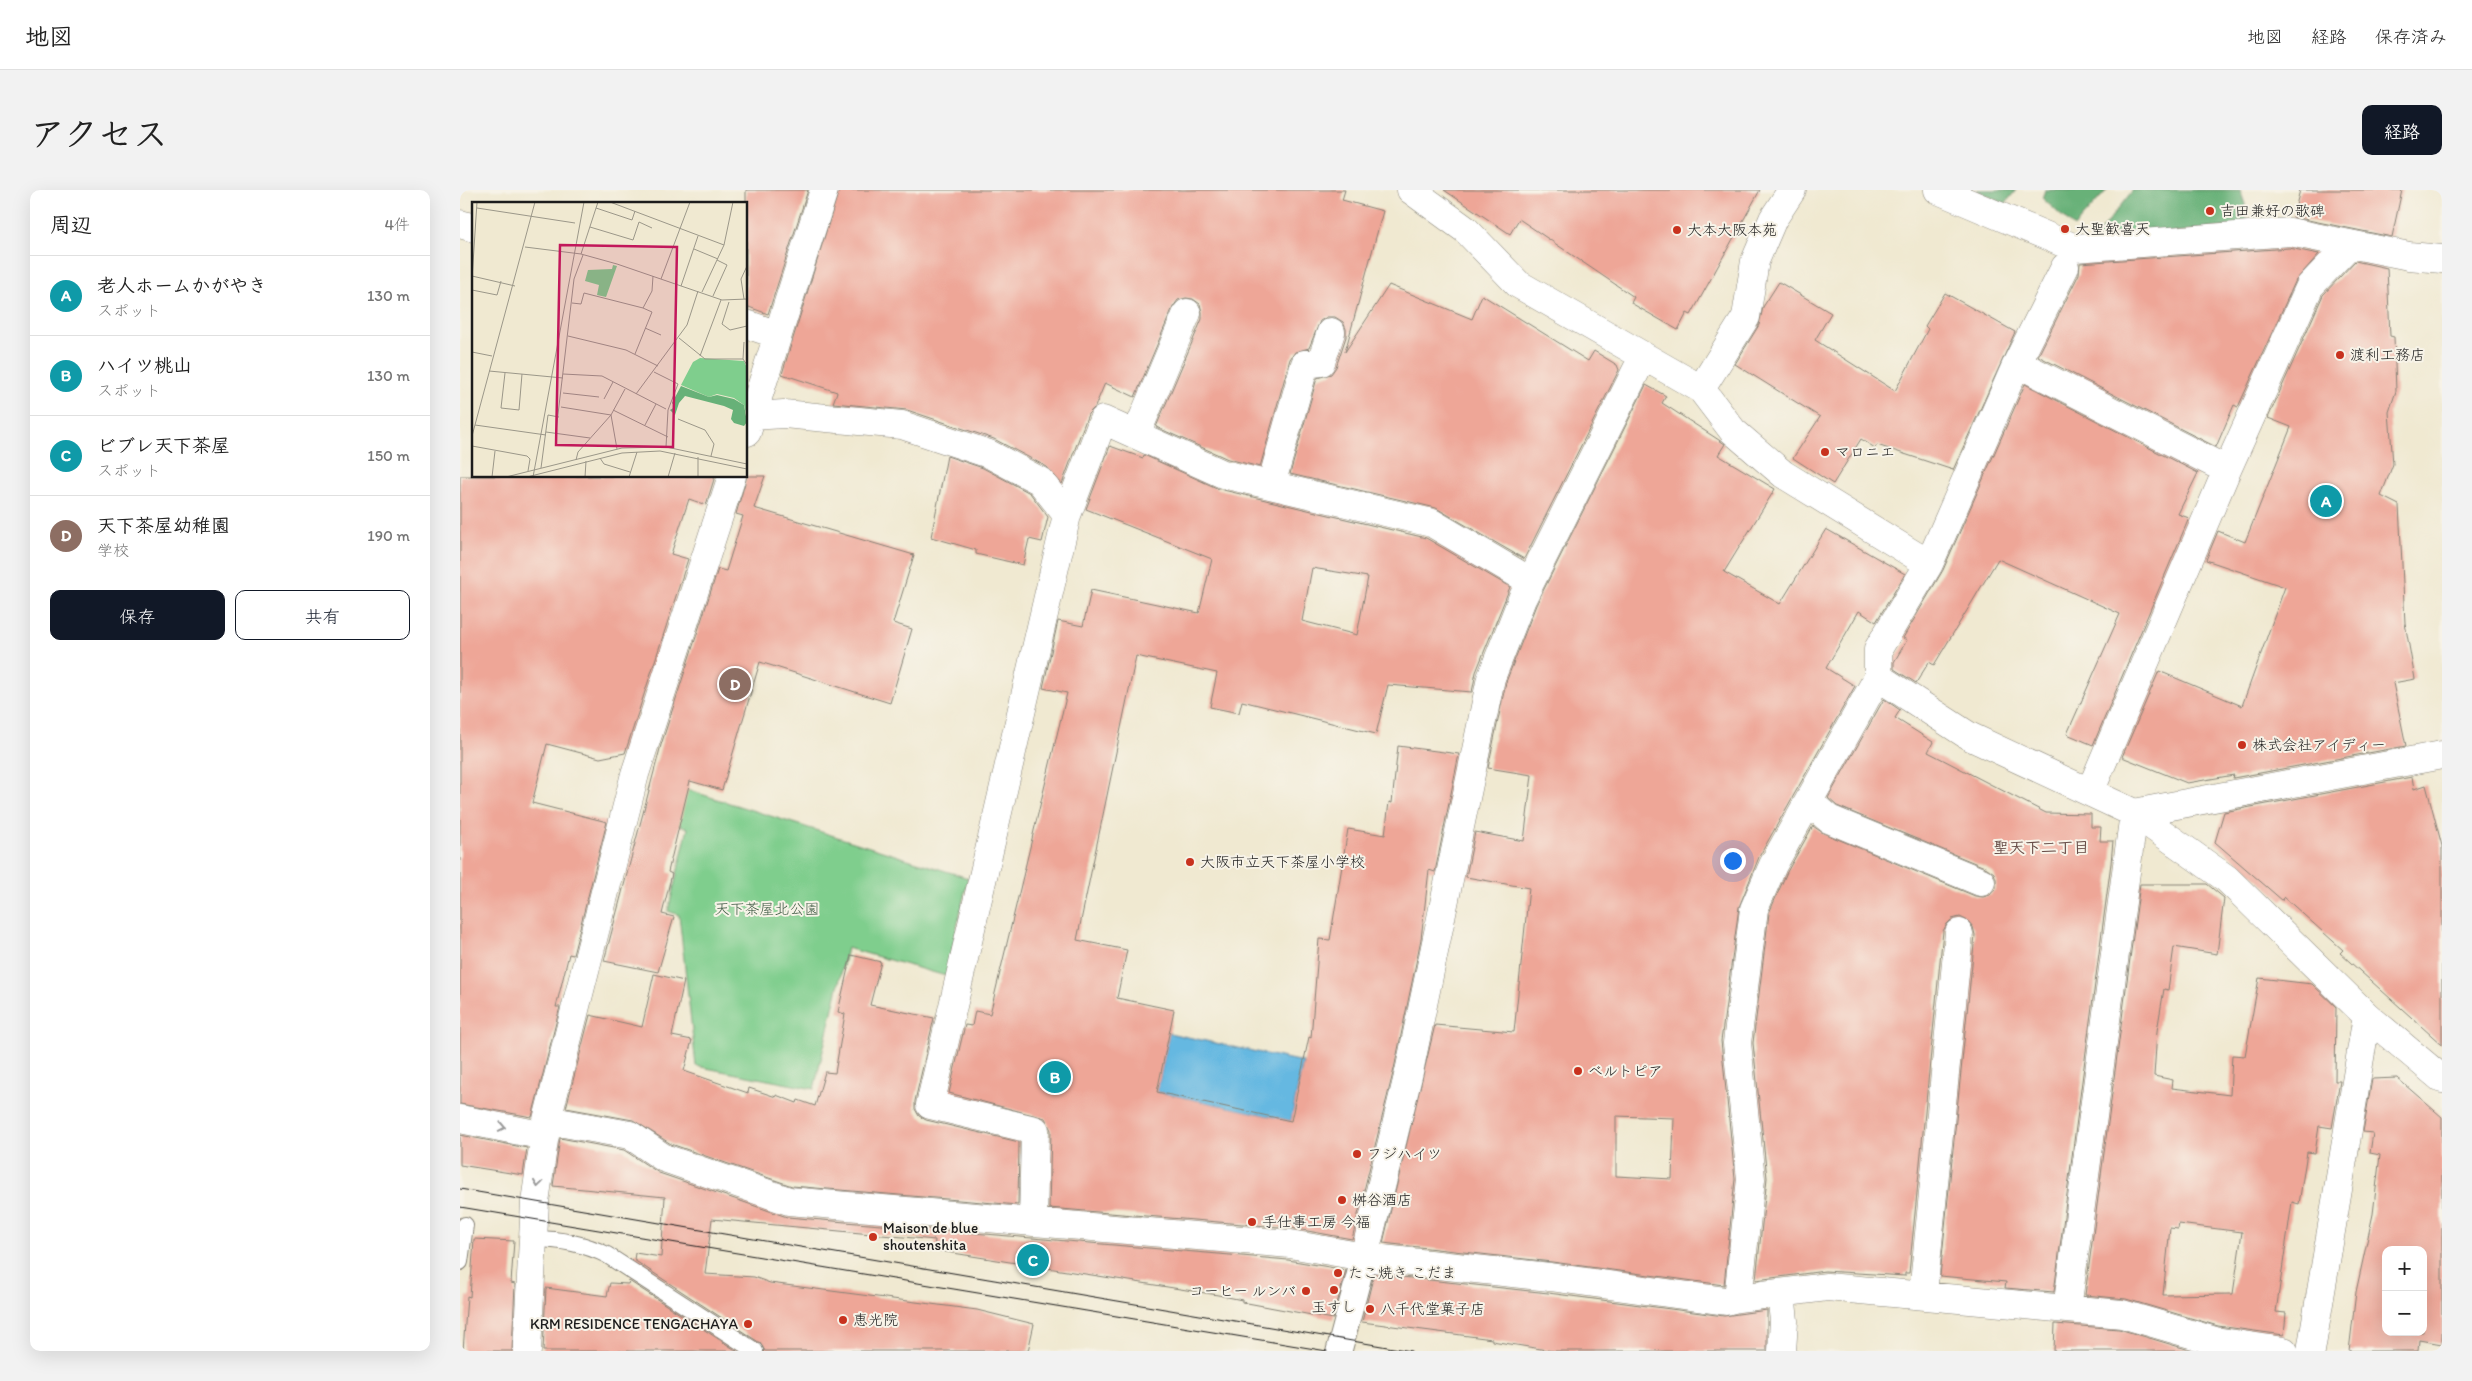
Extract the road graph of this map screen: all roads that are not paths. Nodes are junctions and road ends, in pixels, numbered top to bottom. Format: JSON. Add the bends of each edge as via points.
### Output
{"nodes":[{"id":1,"x":824,"y":190,"type":"edge"},
{"id":2,"x":1411,"y":190,"type":"edge"},
{"id":3,"x":1792,"y":190,"type":"edge"},
{"id":4,"x":1938,"y":190,"type":"edge"},
{"id":5,"x":2350,"y":244,"type":"junction"},
{"id":6,"x":2442,"y":259,"type":"edge"},
{"id":7,"x":2066,"y":267,"type":"dead end"},
{"id":8,"x":1187,"y":312,"type":"dead end"},
{"id":9,"x":748,"y":325,"type":"edge"},
{"id":10,"x":1331,"y":332,"type":"dead end"},
{"id":11,"x":778,"y":335,"type":"junction"},
{"id":12,"x":1643,"y":357,"type":"junction"},
{"id":13,"x":2017,"y":363,"type":"junction"},
{"id":14,"x":1701,"y":389,"type":"junction"},
{"id":15,"x":749,"y":425,"type":"edge"},
{"id":16,"x":1136,"y":435,"type":"junction"},
{"id":17,"x":2227,"y":470,"type":"junction"},
{"id":18,"x":731,"y":478,"type":"edge"},
{"id":19,"x":1271,"y":485,"type":"junction"},
{"id":20,"x":1067,"y":515,"type":"junction"},
{"id":21,"x":1929,"y":564,"type":"junction"},
{"id":22,"x":1530,"y":581,"type":"junction"},
{"id":23,"x":1878,"y":676,"type":"junction"},
{"id":24,"x":2442,"y":755,"type":"edge"},
{"id":25,"x":2090,"y":792,"type":"junction"},
{"id":26,"x":1809,"y":802,"type":"junction"},
{"id":27,"x":2134,"y":813,"type":"junction"},
{"id":28,"x":1981,"y":882,"type":"dead end"},
{"id":29,"x":1959,"y":933,"type":"dead end"},
{"id":30,"x":2367,"y":1016,"type":"junction"},
{"id":31,"x":2442,"y":1079,"type":"edge"},
{"id":32,"x":460,"y":1119,"type":"edge"},
{"id":33,"x":546,"y":1128,"type":"junction"},
{"id":34,"x":1033,"y":1222,"type":"junction"},
{"id":35,"x":465,"y":1225,"type":"dead end"},
{"id":36,"x":533,"y":1239,"type":"junction"},
{"id":37,"x":1364,"y":1257,"type":"junction"},
{"id":38,"x":460,"y":1262,"type":"edge"},
{"id":39,"x":1781,"y":1293,"type":"junction"},
{"id":40,"x":1923,"y":1294,"type":"junction"},
{"id":41,"x":1738,"y":1298,"type":"junction"},
{"id":42,"x":2067,"y":1309,"type":"junction"},
{"id":43,"x":2163,"y":1339,"type":"edge"},
{"id":44,"x":527,"y":1351,"type":"edge"},
{"id":45,"x":755,"y":1351,"type":"edge"},
{"id":46,"x":1339,"y":1351,"type":"edge"},
{"id":47,"x":1782,"y":1351,"type":"edge"},
{"id":48,"x":2284,"y":1351,"type":"edge"},
{"id":49,"x":2311,"y":1351,"type":"edge"}],
"edges":[{"from":1,"to":11,"type":"street"},
{"from":2,"to":12,"type":"street","via":[[1466,230],[1518,284]]},
{"from":3,"to":14,"type":"street","via":[[1774,218],[1755,262],[1746,317]]},
{"from":4,"to":5,"type":"street","via":[[2076,248],[2290,232]]},
{"from":5,"to":6,"type":"street"},
{"from":5,"to":17,"type":"street","via":[[2310,286]]},
{"from":7,"to":13,"type":"street"},
{"from":8,"to":16,"type":"street"},
{"from":9,"to":11,"type":"street"},
{"from":10,"to":19,"type":"street","via":[[1321,362],[1305,364]]},
{"from":11,"to":15,"type":"street"},
{"from":12,"to":14,"type":"street"},
{"from":12,"to":22,"type":"street"},
{"from":13,"to":17,"type":"street"},
{"from":13,"to":21,"type":"street"},
{"from":14,"to":21,"type":"street","via":[[1734,431],[1783,474]]},
{"from":15,"to":20,"type":"street","via":[[784,414],[902,425],[989,454],[1040,481]]},
{"from":16,"to":19,"type":"street","via":[[1224,474]]},
{"from":16,"to":20,"type":"street","via":[[1103,420]]},
{"from":17,"to":25,"type":"street"},
{"from":18,"to":33,"type":"street","via":[[635,774]]},
{"from":19,"to":22,"type":"street","via":[[1432,523]]},
{"from":20,"to":34,"type":"street","via":[[930,1105],[1035,1130]]},
{"from":21,"to":23,"type":"street","via":[[1878,650]]},
{"from":22,"to":37,"type":"street","via":[[1491,678],[1409,1072]]},
{"from":23,"to":25,"type":"street","via":[[1969,736]]},
{"from":23,"to":26,"type":"street"},
{"from":24,"to":27,"type":"street"},
{"from":25,"to":27,"type":"street"},
{"from":26,"to":28,"type":"street","via":[[1829,819]]},
{"from":26,"to":41,"type":"street","via":[[1773,865],[1754,909],[1738,1043],[1751,1179]]},
{"from":27,"to":30,"type":"street","via":[[2227,878]]},
{"from":27,"to":42,"type":"street"},
{"from":29,"to":40,"type":"street"},
{"from":30,"to":31,"type":"street"},
{"from":30,"to":49,"type":"street"},
{"from":32,"to":33,"type":"street","one_way":true},
{"from":33,"to":34,"type":"street","via":[[630,1134],[664,1158],[789,1202]]},
{"from":33,"to":36,"type":"street","one_way":true},
{"from":34,"to":37,"type":"street","via":[[1280,1243]]},
{"from":35,"to":38,"type":"lane"},
{"from":36,"to":44,"type":"street"},
{"from":36,"to":45,"type":"lane","via":[[588,1245]]},
{"from":37,"to":41,"type":"street","via":[[1550,1277],[1726,1301]]},
{"from":37,"to":46,"type":"street"},
{"from":39,"to":40,"type":"street","via":[[1827,1287]]},
{"from":39,"to":41,"type":"street"},
{"from":39,"to":47,"type":"street"},
{"from":40,"to":42,"type":"street"},
{"from":42,"to":43,"type":"street","via":[[2122,1314]]},
{"from":43,"to":48,"type":"street","via":[[2215,1340]]}]}
